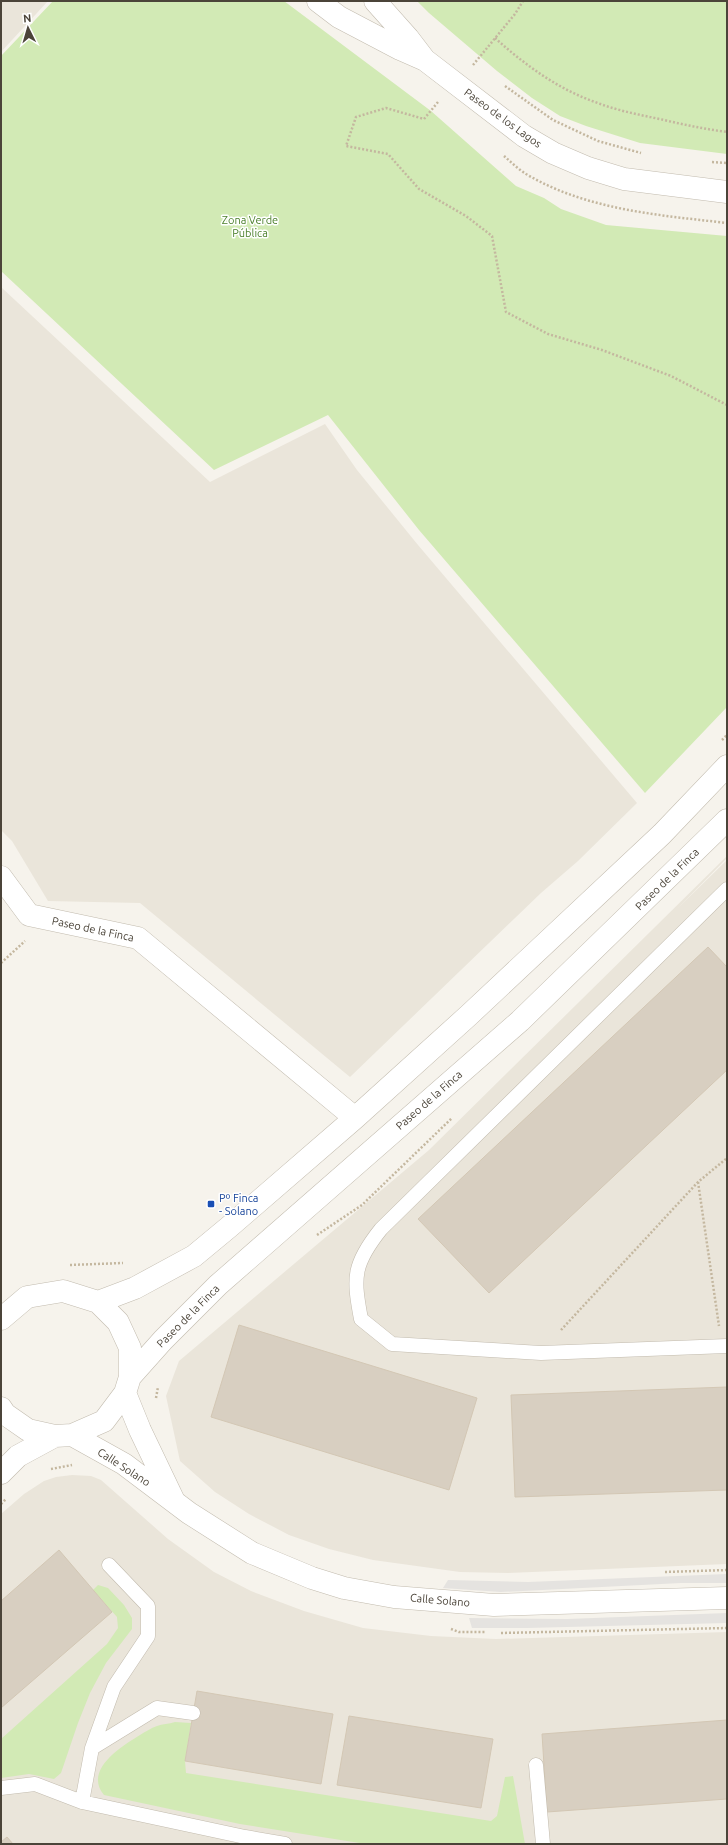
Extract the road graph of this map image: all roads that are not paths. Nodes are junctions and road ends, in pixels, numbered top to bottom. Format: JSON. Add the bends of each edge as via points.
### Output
{"nodes":[{"id":1,"x":318,"y":1,"type":"edge"},
{"id":2,"x":375,"y":1,"type":"edge"},
{"id":3,"x":425,"y":60,"type":"junction"},
{"id":4,"x":727,"y":192,"type":"edge"},
{"id":5,"x":727,"y":766,"type":"edge"},
{"id":6,"x":727,"y":820,"type":"edge"},
{"id":7,"x":1,"y":877,"type":"edge"},
{"id":8,"x":727,"y":889,"type":"edge"},
{"id":9,"x":356,"y":1118,"type":"junction"},
{"id":10,"x":98,"y":1302,"type":"junction"},
{"id":11,"x":1,"y":1319,"type":"edge"},
{"id":12,"x":724,"y":1346,"type":"edge"},
{"id":13,"x":127,"y":1385,"type":"junction"},
{"id":14,"x":1,"y":1408,"type":"edge"},
{"id":15,"x":64,"y":1436,"type":"junction"},
{"id":16,"x":1,"y":1473,"type":"edge"},
{"id":17,"x":175,"y":1502,"type":"junction"},
{"id":18,"x":108,"y":1565,"type":"dead end"},
{"id":19,"x":727,"y":1598,"type":"edge"},
{"id":20,"x":193,"y":1713,"type":"dead end"},
{"id":21,"x":92,"y":1748,"type":"junction"},
{"id":22,"x":536,"y":1765,"type":"dead end"},
{"id":23,"x":1,"y":1788,"type":"edge"},
{"id":24,"x":82,"y":1802,"type":"junction"},
{"id":25,"x":284,"y":1844,"type":"edge"},
{"id":26,"x":543,"y":1844,"type":"edge"}],
"edges":[{"from":1,"to":3,"type":"street","name":"Paseo de los Lagos","via":[[340,17]]},
{"from":2,"to":3,"type":"street","name":"Paseo de los Lagos"},
{"from":3,"to":4,"type":"street","name":"Paseo de los Lagos","via":[[524,136],[553,153],[588,168],[624,178]]},
{"from":5,"to":9,"type":"street","via":[[662,834]]},
{"from":6,"to":13,"type":"street","name":"Paseo de la Finca","via":[[520,1020],[218,1285],[162,1340]]},
{"from":7,"to":9,"type":"street","name":"Paseo de la Finca","via":[[28,915],[138,938]]},
{"from":8,"to":12,"type":"lane","via":[[381,1229],[366,1248],[357,1270],[356,1293],[361,1320],[392,1344],[541,1353]]},
{"from":9,"to":10,"type":"street","via":[[194,1256],[135,1288]]},
{"from":10,"to":11,"type":"street","via":[[63,1291],[27,1297]]},
{"from":10,"to":13,"type":"street","via":[[118,1322],[130,1348]]},
{"from":13,"to":15,"type":"street","name":"Paseo de la Finca","via":[[104,1421]]},
{"from":13,"to":17,"type":"street","name":"Calle Solano","via":[[140,1430]]},
{"from":14,"to":15,"type":"street","name":"Calle Solano","via":[[5,1414],[28,1430]]},
{"from":15,"to":16,"type":"street","via":[[18,1456]]},
{"from":15,"to":17,"type":"street","name":"Calle Solano","via":[[124,1464]]},
{"from":17,"to":19,"type":"street","name":"Calle Solano","via":[[252,1553],[312,1578],[344,1588],[394,1597],[494,1605]]},
{"from":18,"to":21,"type":"lane","via":[[148,1606],[148,1636],[114,1686]]},
{"from":20,"to":21,"type":"lane","via":[[157,1708]]},
{"from":21,"to":24,"type":"lane"},
{"from":22,"to":26,"type":"lane"},
{"from":23,"to":24,"type":"lane","via":[[35,1784]]},
{"from":24,"to":25,"type":"lane"}]}
